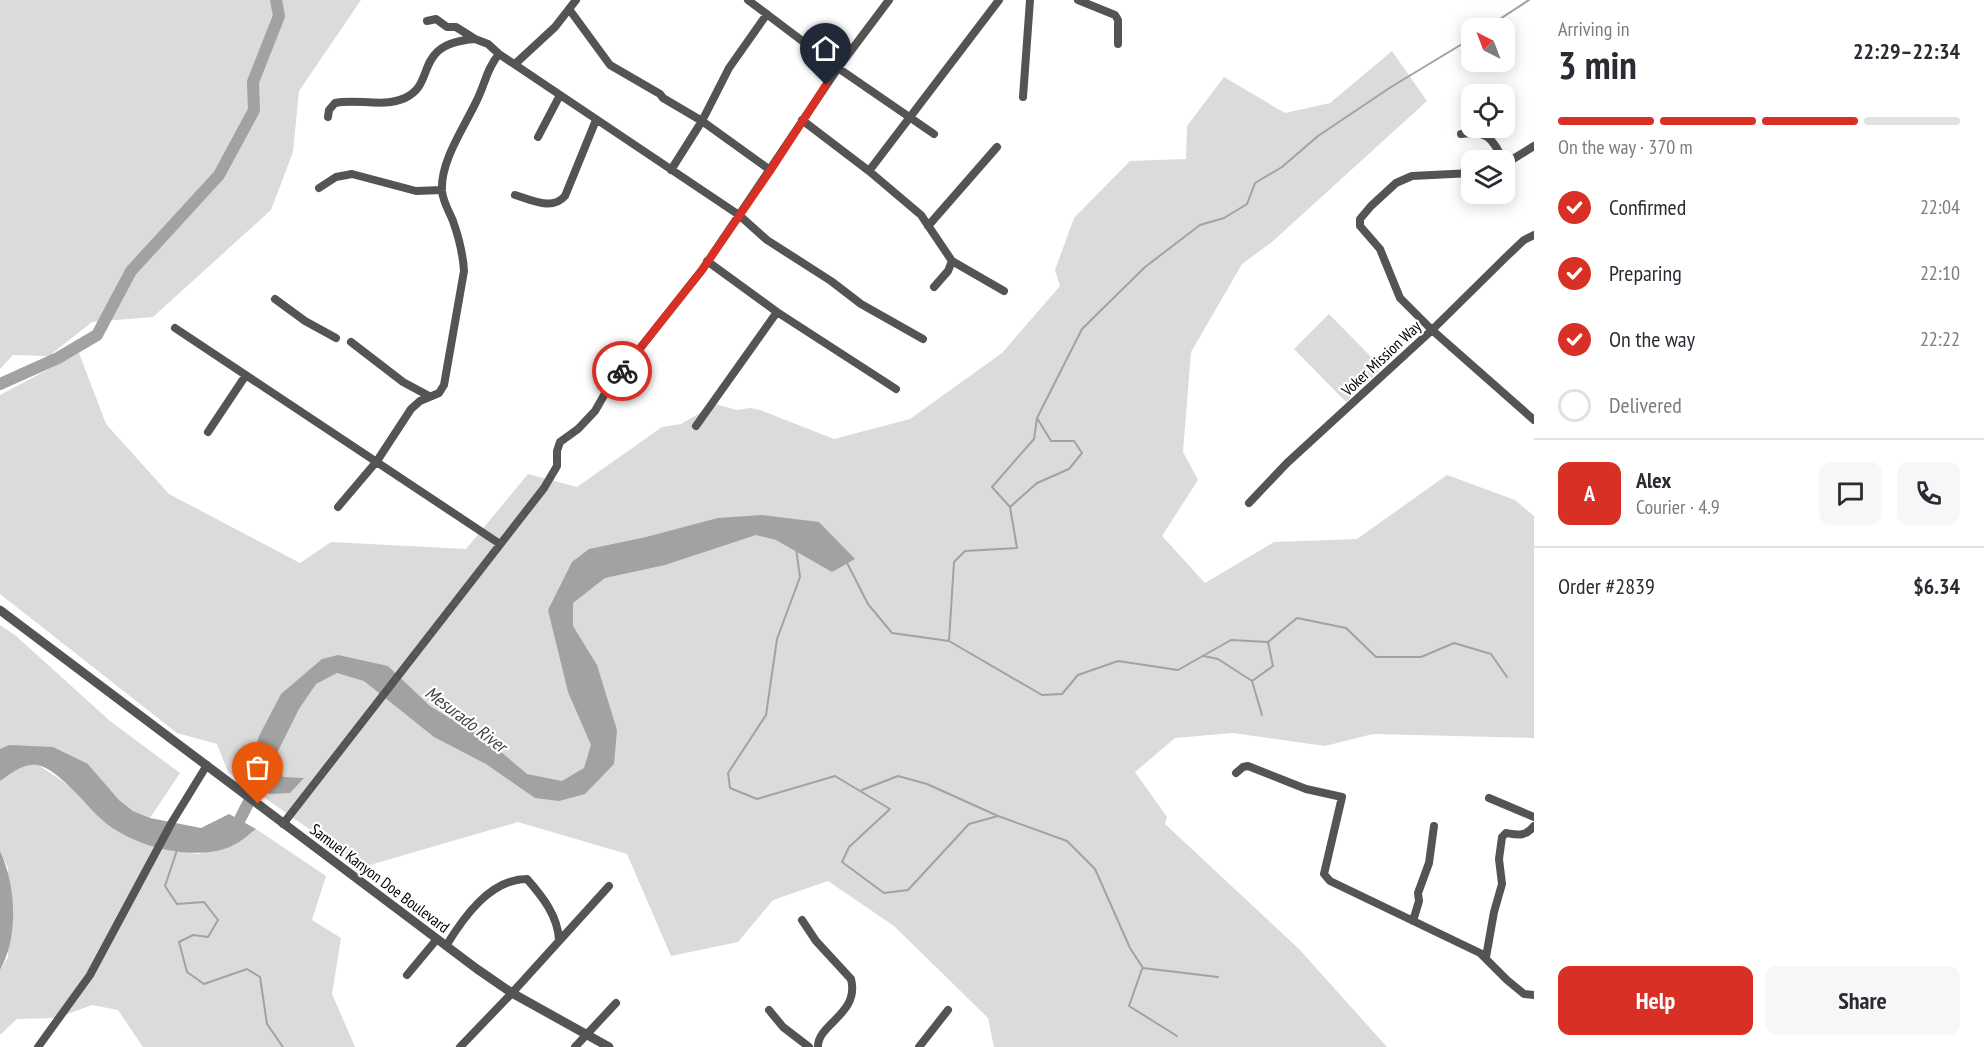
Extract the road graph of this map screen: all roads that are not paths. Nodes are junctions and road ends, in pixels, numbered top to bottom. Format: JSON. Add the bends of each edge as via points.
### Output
{"nodes":[{"id":1,"x":576,"y":0,"type":"edge"},
{"id":2,"x":748,"y":0,"type":"edge"},
{"id":3,"x":889,"y":0,"type":"edge"},
{"id":4,"x":999,"y":0,"type":"edge"},
{"id":5,"x":1030,"y":0,"type":"edge"},
{"id":6,"x":1078,"y":0,"type":"edge"},
{"id":7,"x":569,"y":9,"type":"junction"},
{"id":8,"x":767,"y":14,"type":"junction"},
{"id":9,"x":427,"y":21,"type":"dead end"},
{"id":10,"x":475,"y":39,"type":"junction"},
{"id":11,"x":1118,"y":44,"type":"dead end"},
{"id":12,"x":499,"y":54,"type":"junction"},
{"id":13,"x":515,"y":64,"type":"junction"},
{"id":14,"x":838,"y":68,"type":"junction"},
{"id":15,"x":560,"y":95,"type":"junction"},
{"id":16,"x":1023,"y":97,"type":"dead end"},
{"id":17,"x":328,"y":117,"type":"dead end"},
{"id":18,"x":909,"y":118,"type":"junction"},
{"id":19,"x":596,"y":120,"type":"junction"},
{"id":20,"x":802,"y":120,"type":"junction"},
{"id":21,"x":702,"y":122,"type":"junction"},
{"id":22,"x":934,"y":134,"type":"dead end"},
{"id":23,"x":538,"y":137,"type":"dead end"},
{"id":24,"x":1534,"y":146,"type":"edge"},
{"id":25,"x":997,"y":147,"type":"dead end"},
{"id":26,"x":1515,"y":158,"type":"edge"},
{"id":27,"x":671,"y":170,"type":"junction"},
{"id":28,"x":770,"y":171,"type":"junction"},
{"id":29,"x":869,"y":171,"type":"junction"},
{"id":30,"x":1461,"y":174,"type":"edge"},
{"id":31,"x":320,"y":188,"type":"dead end"},
{"id":32,"x":442,"y":190,"type":"junction"},
{"id":33,"x":515,"y":195,"type":"dead end"},
{"id":34,"x":739,"y":215,"type":"junction"},
{"id":35,"x":928,"y":226,"type":"junction"},
{"id":36,"x":1534,"y":235,"type":"edge"},
{"id":37,"x":707,"y":261,"type":"junction"},
{"id":38,"x":952,"y":261,"type":"junction"},
{"id":39,"x":934,"y":287,"type":"dead end"},
{"id":40,"x":1004,"y":291,"type":"dead end"},
{"id":41,"x":275,"y":299,"type":"dead end"},
{"id":42,"x":777,"y":312,"type":"junction"},
{"id":43,"x":175,"y":328,"type":"dead end"},
{"id":44,"x":1432,"y":330,"type":"junction"},
{"id":45,"x":336,"y":338,"type":"dead end"},
{"id":46,"x":923,"y":339,"type":"dead end"},
{"id":47,"x":351,"y":342,"type":"dead end"},
{"id":48,"x":246,"y":375,"type":"junction"},
{"id":49,"x":896,"y":389,"type":"dead end"},
{"id":50,"x":429,"y":396,"type":"junction"},
{"id":51,"x":1534,"y":420,"type":"edge"},
{"id":52,"x":696,"y":426,"type":"dead end"},
{"id":53,"x":208,"y":432,"type":"dead end"},
{"id":54,"x":377,"y":461,"type":"junction"},
{"id":55,"x":1249,"y":504,"type":"dead end"},
{"id":56,"x":338,"y":507,"type":"dead end"},
{"id":57,"x":500,"y":544,"type":"junction"},
{"id":58,"x":0,"y":610,"type":"edge"},
{"id":59,"x":207,"y":765,"type":"junction"},
{"id":60,"x":1236,"y":773,"type":"dead end"},
{"id":61,"x":1489,"y":798,"type":"dead end"},
{"id":62,"x":1534,"y":817,"type":"edge"},
{"id":63,"x":283,"y":824,"type":"junction"},
{"id":64,"x":1434,"y":826,"type":"dead end"},
{"id":65,"x":1534,"y":826,"type":"edge"},
{"id":66,"x":609,"y":886,"type":"dead end"},
{"id":67,"x":802,"y":920,"type":"dead end"},
{"id":68,"x":1413,"y":921,"type":"junction"},
{"id":69,"x":437,"y":939,"type":"junction"},
{"id":70,"x":559,"y":940,"type":"junction"},
{"id":71,"x":446,"y":946,"type":"junction"},
{"id":72,"x":1486,"y":957,"type":"junction"},
{"id":73,"x":407,"y":975,"type":"dead end"},
{"id":74,"x":512,"y":993,"type":"junction"},
{"id":75,"x":1534,"y":995,"type":"edge"},
{"id":76,"x":616,"y":1003,"type":"dead end"},
{"id":77,"x":769,"y":1010,"type":"dead end"},
{"id":78,"x":948,"y":1010,"type":"dead end"},
{"id":79,"x":588,"y":1034,"type":"junction"},
{"id":80,"x":38,"y":1047,"type":"edge"},
{"id":81,"x":460,"y":1047,"type":"edge"},
{"id":82,"x":575,"y":1047,"type":"edge"},
{"id":83,"x":609,"y":1047,"type":"edge"},
{"id":84,"x":809,"y":1047,"type":"edge"},
{"id":85,"x":818,"y":1047,"type":"edge"},
{"id":86,"x":919,"y":1047,"type":"edge"}],
"edges":[{"from":1,"to":7,"type":"street"},
{"from":2,"to":8,"type":"street"},
{"from":3,"to":14,"type":"street"},
{"from":4,"to":18,"type":"street"},
{"from":5,"to":16,"type":"street"},
{"from":6,"to":11,"type":"street","via":[[1115,15]]},
{"from":7,"to":13,"type":"street"},
{"from":7,"to":21,"type":"street","via":[[610,65]]},
{"from":8,"to":14,"type":"street"},
{"from":8,"to":21,"type":"street","via":[[729,68]]},
{"from":9,"to":10,"type":"street","via":[[436,19]]},
{"from":10,"to":12,"type":"street"},
{"from":10,"to":17,"type":"street","via":[[437,50],[430,57],[417,89],[404,98],[335,103]]},
{"from":12,"to":13,"type":"street"},
{"from":12,"to":32,"type":"street","via":[[455,142]]},
{"from":13,"to":15,"type":"street"},
{"from":14,"to":18,"type":"street"},
{"from":14,"to":20,"type":"street"},
{"from":15,"to":19,"type":"street"},
{"from":15,"to":23,"type":"street"},
{"from":18,"to":22,"type":"street"},
{"from":18,"to":29,"type":"street"},
{"from":19,"to":27,"type":"street"},
{"from":19,"to":33,"type":"street","via":[[560,202],[546,204]]},
{"from":20,"to":28,"type":"street"},
{"from":20,"to":29,"type":"street"},
{"from":21,"to":27,"type":"street"},
{"from":21,"to":28,"type":"street"},
{"from":24,"to":26,"type":"street"},
{"from":25,"to":35,"type":"street"},
{"from":27,"to":34,"type":"street"},
{"from":28,"to":34,"type":"street"},
{"from":29,"to":35,"type":"street","via":[[921,215]]},
{"from":30,"to":44,"type":"street","via":[[1412,176],[1396,183],[1360,219],[1360,226],[1380,249],[1400,298]]},
{"from":31,"to":32,"type":"street","via":[[336,177],[352,174],[416,191]]},
{"from":32,"to":50,"type":"street","via":[[458,235],[464,271],[444,385],[439,393]]},
{"from":34,"to":37,"type":"street"},
{"from":34,"to":46,"type":"street","via":[[767,240],[861,304]]},
{"from":35,"to":38,"type":"street"},
{"from":36,"to":44,"type":"street","name":"Voker Mission Way","via":[[1524,240]]},
{"from":37,"to":42,"type":"street"},
{"from":37,"to":57,"type":"street","via":[[607,390],[596,411],[560,442],[557,466]]},
{"from":38,"to":39,"type":"street"},
{"from":38,"to":40,"type":"street"},
{"from":41,"to":45,"type":"street"},
{"from":42,"to":49,"type":"street"},
{"from":42,"to":52,"type":"street"},
{"from":43,"to":48,"type":"street"},
{"from":44,"to":51,"type":"street"},
{"from":44,"to":55,"type":"street","name":"Voker Mission Way","via":[[1287,463]]},
{"from":47,"to":50,"type":"street","via":[[403,382]]},
{"from":48,"to":53,"type":"street"},
{"from":48,"to":54,"type":"street"},
{"from":50,"to":54,"type":"street","via":[[411,409]]},
{"from":54,"to":56,"type":"street"},
{"from":54,"to":57,"type":"street"},
{"from":57,"to":63,"type":"street"},
{"from":58,"to":59,"type":"street","name":"Samuel Kanyon Doe Boulevard"},
{"from":59,"to":63,"type":"street","name":"Samuel Kanyon Doe Boulevard"},
{"from":59,"to":80,"type":"street","via":[[90,975]]},
{"from":60,"to":68,"type":"street","via":[[1248,766],[1306,789],[1342,797],[1324,873],[1330,881]]},
{"from":61,"to":62,"type":"street"},
{"from":63,"to":69,"type":"street","name":"Samuel Kanyon Doe Boulevard"},
{"from":64,"to":68,"type":"street","via":[[1429,863]]},
{"from":65,"to":72,"type":"street","via":[[1523,835],[1506,833],[1502,837],[1502,884]]},
{"from":66,"to":70,"type":"street"},
{"from":67,"to":85,"type":"street","via":[[852,979],[849,1003],[821,1035]]},
{"from":68,"to":72,"type":"street"},
{"from":69,"to":71,"type":"street","name":"Samuel Kanyon Doe Boulevard"},
{"from":69,"to":73,"type":"street"},
{"from":70,"to":71,"type":"street","via":[[559,926],[540,894],[527,879],[517,879],[494,890],[465,915]]},
{"from":70,"to":74,"type":"street"},
{"from":71,"to":74,"type":"street","name":"Samuel Kanyon Doe Boulevard"},
{"from":72,"to":75,"type":"street","via":[[1524,994]]},
{"from":74,"to":79,"type":"street","name":"Samuel Kanyon Doe Boulevard"},
{"from":74,"to":81,"type":"street"},
{"from":76,"to":79,"type":"street"},
{"from":77,"to":84,"type":"street"},
{"from":78,"to":86,"type":"street"},
{"from":79,"to":82,"type":"street"},
{"from":79,"to":83,"type":"street","name":"Samuel Kanyon Doe Boulevard"}]}
